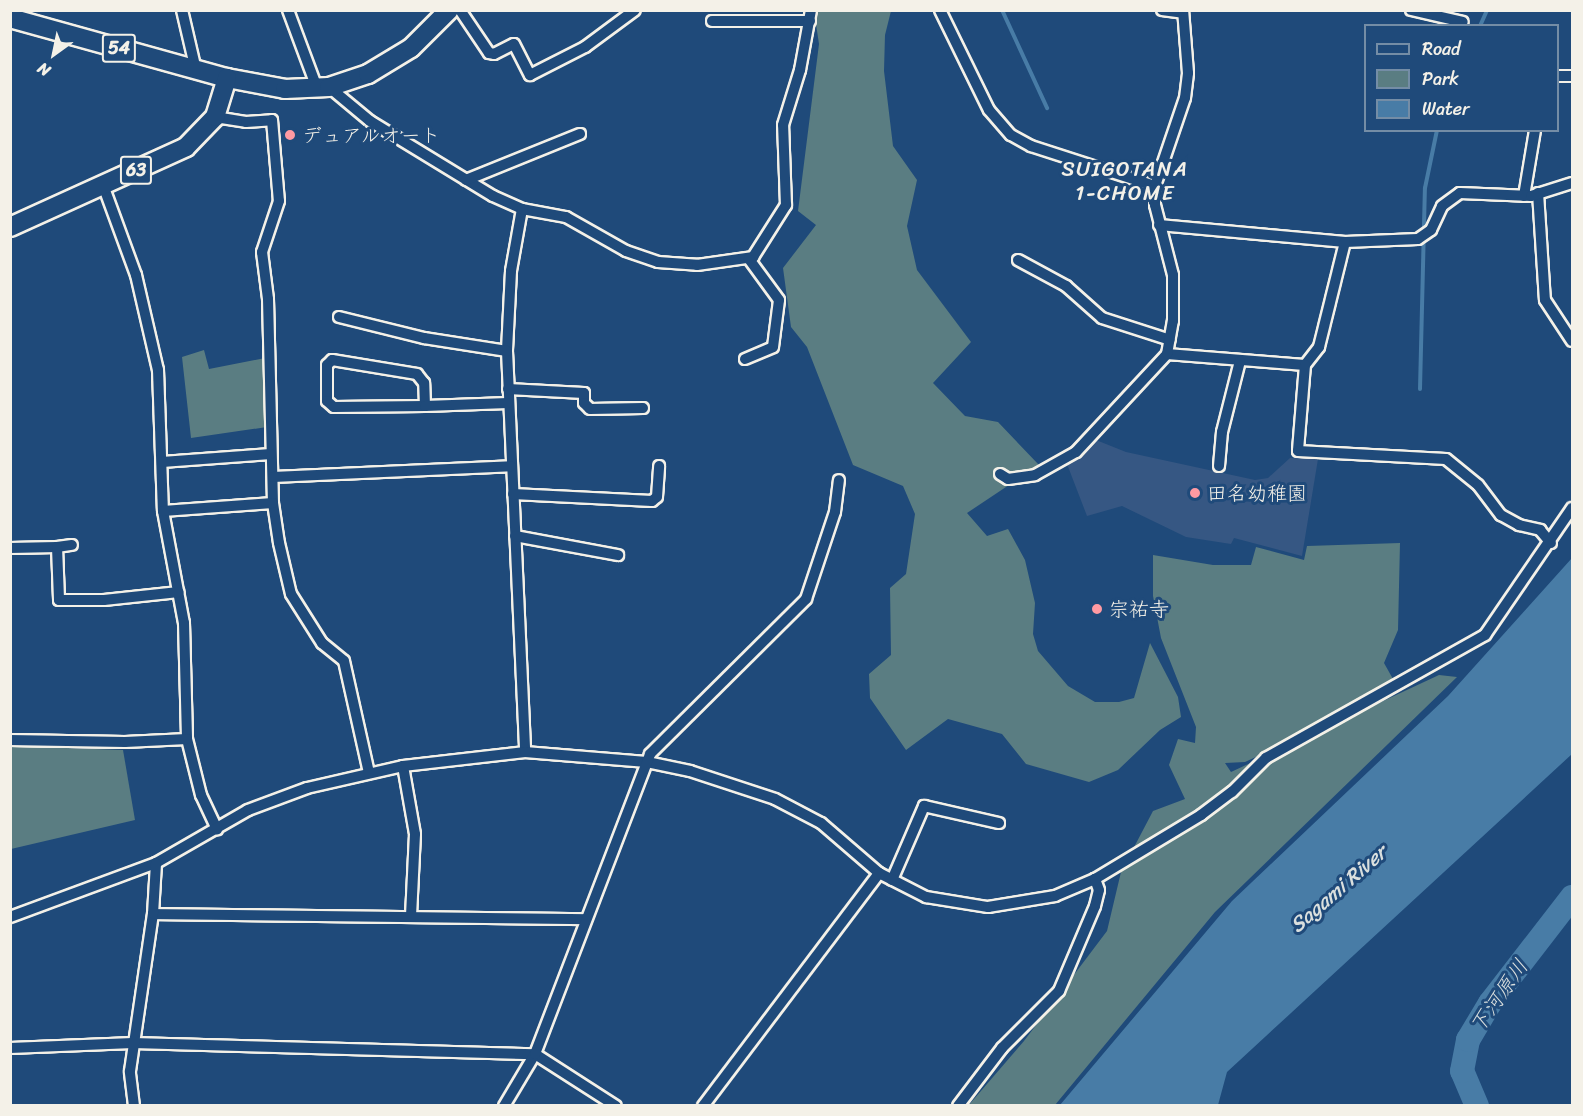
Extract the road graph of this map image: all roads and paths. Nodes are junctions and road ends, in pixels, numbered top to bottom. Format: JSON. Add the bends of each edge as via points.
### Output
{"nodes":[{"id":1,"x":182,"y":10,"type":"edge"},
{"id":2,"x":288,"y":10,"type":"edge"},
{"id":3,"x":449,"y":10,"type":"edge"},
{"id":4,"x":459,"y":10,"type":"edge"},
{"id":5,"x":635,"y":10,"type":"edge"},
{"id":6,"x":1162,"y":10,"type":"edge"},
{"id":7,"x":1411,"y":10,"type":"edge"},
{"id":8,"x":943,"y":11,"type":"edge"},
{"id":9,"x":1183,"y":12,"type":"edge"},
{"id":10,"x":811,"y":16,"type":"edge"},
{"id":11,"x":11,"y":18,"type":"edge"},
{"id":12,"x":712,"y":21,"type":"dead end"},
{"id":13,"x":1462,"y":22,"type":"dead end"},
{"id":14,"x":10,"y":28,"type":"edge"},
{"id":15,"x":196,"y":70,"type":"junction"},
{"id":16,"x":227,"y":78,"type":"junction"},
{"id":17,"x":323,"y":87,"type":"junction"},
{"id":18,"x":215,"y":117,"type":"junction"},
{"id":19,"x":1535,"y":132,"type":"edge"},
{"id":20,"x":580,"y":134,"type":"dead end"},
{"id":21,"x":466,"y":180,"type":"junction"},
{"id":22,"x":1572,"y":183,"type":"edge"},
{"id":23,"x":103,"y":185,"type":"junction"},
{"id":24,"x":1155,"y":186,"type":"junction"},
{"id":25,"x":1538,"y":194,"type":"junction"},
{"id":26,"x":1524,"y":196,"type":"junction"},
{"id":27,"x":522,"y":209,"type":"junction"},
{"id":28,"x":1159,"y":225,"type":"junction"},
{"id":29,"x":10,"y":227,"type":"edge"},
{"id":30,"x":1345,"y":242,"type":"junction"},
{"id":31,"x":749,"y":260,"type":"junction"},
{"id":32,"x":1018,"y":260,"type":"dead end"},
{"id":33,"x":339,"y":317,"type":"dead end"},
{"id":34,"x":1170,"y":340,"type":"junction"},
{"id":35,"x":1572,"y":341,"type":"edge"},
{"id":36,"x":507,"y":351,"type":"junction"},
{"id":37,"x":1167,"y":354,"type":"junction"},
{"id":38,"x":745,"y":359,"type":"dead end"},
{"id":39,"x":1240,"y":361,"type":"junction"},
{"id":40,"x":1305,"y":365,"type":"junction"},
{"id":41,"x":508,"y":389,"type":"junction"},
{"id":42,"x":508,"y":403,"type":"junction"},
{"id":43,"x":425,"y":406,"type":"junction"},
{"id":44,"x":643,"y":408,"type":"dead end"},
{"id":45,"x":271,"y":454,"type":"junction"},
{"id":46,"x":162,"y":462,"type":"junction"},
{"id":47,"x":511,"y":466,"type":"junction"},
{"id":48,"x":659,"y":466,"type":"dead end"},
{"id":49,"x":1219,"y":466,"type":"dead end"},
{"id":50,"x":1000,"y":474,"type":"dead end"},
{"id":51,"x":273,"y":477,"type":"junction"},
{"id":52,"x":839,"y":480,"type":"dead end"},
{"id":53,"x":513,"y":494,"type":"junction"},
{"id":54,"x":273,"y":503,"type":"junction"},
{"id":55,"x":1572,"y":507,"type":"edge"},
{"id":56,"x":164,"y":511,"type":"junction"},
{"id":57,"x":515,"y":536,"type":"junction"},
{"id":58,"x":1551,"y":543,"type":"junction"},
{"id":59,"x":72,"y":545,"type":"dead end"},
{"id":60,"x":57,"y":547,"type":"junction"},
{"id":61,"x":10,"y":548,"type":"edge"},
{"id":62,"x":618,"y":555,"type":"dead end"},
{"id":63,"x":179,"y":592,"type":"junction"},
{"id":64,"x":187,"y":738,"type":"junction"},
{"id":65,"x":10,"y":740,"type":"edge"},
{"id":66,"x":525,"y":752,"type":"junction"},
{"id":67,"x":646,"y":762,"type":"junction"},
{"id":68,"x":403,"y":766,"type":"junction"},
{"id":69,"x":369,"y":773,"type":"junction"},
{"id":70,"x":999,"y":823,"type":"dead end"},
{"id":71,"x":217,"y":829,"type":"junction"},
{"id":72,"x":156,"y":863,"type":"junction"},
{"id":73,"x":879,"y":873,"type":"junction"},
{"id":74,"x":1095,"y":879,"type":"junction"},
{"id":75,"x":892,"y":880,"type":"junction"},
{"id":76,"x":153,"y":914,"type":"junction"},
{"id":77,"x":10,"y":916,"type":"edge"},
{"id":78,"x":411,"y":916,"type":"junction"},
{"id":79,"x":586,"y":920,"type":"junction"},
{"id":80,"x":133,"y":1043,"type":"junction"},
{"id":81,"x":10,"y":1048,"type":"edge"},
{"id":82,"x":535,"y":1054,"type":"junction"},
{"id":83,"x":134,"y":1106,"type":"edge"},
{"id":84,"x":504,"y":1106,"type":"edge"},
{"id":85,"x":616,"y":1106,"type":"edge"},
{"id":86,"x":703,"y":1106,"type":"edge"},
{"id":87,"x":958,"y":1106,"type":"edge"}],
"edges":[{"from":1,"to":15,"type":"street"},
{"from":2,"to":17,"type":"street"},
{"from":3,"to":17,"type":"main road","via":[[395,60],[368,74]]},
{"from":4,"to":5,"type":"street","via":[[489,53],[514,44],[530,75],[585,47]]},
{"from":6,"to":9,"type":"street"},
{"from":7,"to":13,"type":"street"},
{"from":8,"to":24,"type":"street","via":[[989,110],[1011,135],[1031,146]]},
{"from":9,"to":24,"type":"street","via":[[1185,98]]},
{"from":10,"to":12,"type":"street"},
{"from":10,"to":31,"type":"street","via":[[783,125],[786,205]]},
{"from":11,"to":14,"type":"street"},
{"from":11,"to":15,"type":"main road","number":"54"},
{"from":15,"to":16,"type":"main road","number":"54"},
{"from":16,"to":17,"type":"main road","via":[[285,89]]},
{"from":16,"to":18,"type":"main road","number":"63"},
{"from":17,"to":21,"type":"street","via":[[352,110]]},
{"from":18,"to":23,"type":"main road","number":"63","via":[[186,147]]},
{"from":18,"to":45,"type":"street","via":[[246,122],[272,120],[279,201],[262,252],[268,299]]},
{"from":19,"to":26,"type":"street"},
{"from":20,"to":21,"type":"street"},
{"from":21,"to":27,"type":"street"},
{"from":22,"to":25,"type":"street"},
{"from":23,"to":29,"type":"main road","number":"63"},
{"from":23,"to":46,"type":"street","via":[[136,275],[154,350]]},
{"from":24,"to":28,"type":"street"},
{"from":25,"to":26,"type":"street"},
{"from":25,"to":35,"type":"street","via":[[1545,300]]},
{"from":26,"to":30,"type":"street","via":[[1460,193],[1442,206],[1431,230],[1418,239]]},
{"from":27,"to":31,"type":"street","via":[[566,217],[626,251],[658,262],[697,265]]},
{"from":27,"to":36,"type":"street","via":[[511,271]]},
{"from":28,"to":30,"type":"street"},
{"from":28,"to":34,"type":"street","via":[[1173,275]]},
{"from":30,"to":40,"type":"street","via":[[1319,347]]},
{"from":31,"to":38,"type":"street","via":[[775,292],[778,304],[771,350]]},
{"from":32,"to":34,"type":"street","via":[[1066,286],[1102,318]]},
{"from":33,"to":36,"type":"street","via":[[424,338]]},
{"from":34,"to":37,"type":"street"},
{"from":36,"to":41,"type":"street"},
{"from":37,"to":39,"type":"street"},
{"from":37,"to":50,"type":"street","via":[[1076,452],[1035,475],[1008,479]]},
{"from":39,"to":40,"type":"street"},
{"from":39,"to":49,"type":"street","via":[[1222,432]]},
{"from":40,"to":58,"type":"street","via":[[1298,451],[1446,459],[1478,484],[1501,515],[1540,530]]},
{"from":41,"to":42,"type":"street"},
{"from":41,"to":44,"type":"street","via":[[584,393],[584,403],[590,409]]},
{"from":42,"to":43,"type":"street"},
{"from":42,"to":47,"type":"street"},
{"from":43,"to":43,"type":"street","via":[[334,407],[327,401],[327,365],[332,360],[417,374],[423,382]]},
{"from":45,"to":46,"type":"street"},
{"from":45,"to":51,"type":"street"},
{"from":46,"to":56,"type":"street"},
{"from":47,"to":51,"type":"street"},
{"from":47,"to":53,"type":"street"},
{"from":48,"to":53,"type":"street","via":[[657,497],[652,501]]},
{"from":51,"to":54,"type":"street"},
{"from":52,"to":67,"type":"street","via":[[835,512],[806,599]]},
{"from":53,"to":57,"type":"street"},
{"from":54,"to":56,"type":"street"},
{"from":54,"to":69,"type":"street","via":[[289,590],[322,643],[344,661]]},
{"from":55,"to":58,"type":"street"},
{"from":56,"to":63,"type":"street"},
{"from":57,"to":62,"type":"street"},
{"from":57,"to":66,"type":"street"},
{"from":58,"to":74,"type":"street","via":[[1485,635],[1266,758],[1202,815]]},
{"from":59,"to":60,"type":"street"},
{"from":60,"to":61,"type":"street"},
{"from":60,"to":63,"type":"street","via":[[59,600]]},
{"from":63,"to":64,"type":"street","via":[[184,623]]},
{"from":64,"to":65,"type":"street","via":[[125,742]]},
{"from":64,"to":71,"type":"street","via":[[201,795]]},
{"from":66,"to":67,"type":"street"},
{"from":66,"to":68,"type":"street"},
{"from":67,"to":73,"type":"street","via":[[728,783],[801,811]]},
{"from":67,"to":79,"type":"street"},
{"from":68,"to":69,"type":"street"},
{"from":68,"to":78,"type":"street","via":[[414,818]]},
{"from":69,"to":71,"type":"street","via":[[274,799]]},
{"from":70,"to":75,"type":"street","via":[[924,806]]},
{"from":71,"to":72,"type":"street"},
{"from":72,"to":76,"type":"street"},
{"from":72,"to":77,"type":"street"},
{"from":73,"to":75,"type":"street"},
{"from":73,"to":86,"type":"street"},
{"from":74,"to":75,"type":"street","via":[[1055,896],[988,907],[926,897]]},
{"from":74,"to":87,"type":"street","via":[[1099,890],[1095,906],[1059,991],[1002,1048]]},
{"from":76,"to":78,"type":"street"},
{"from":76,"to":80,"type":"street"},
{"from":78,"to":79,"type":"street"},
{"from":79,"to":82,"type":"street"},
{"from":80,"to":81,"type":"street"},
{"from":80,"to":82,"type":"street"},
{"from":80,"to":83,"type":"street"},
{"from":82,"to":84,"type":"street"},
{"from":82,"to":85,"type":"street"}]}
